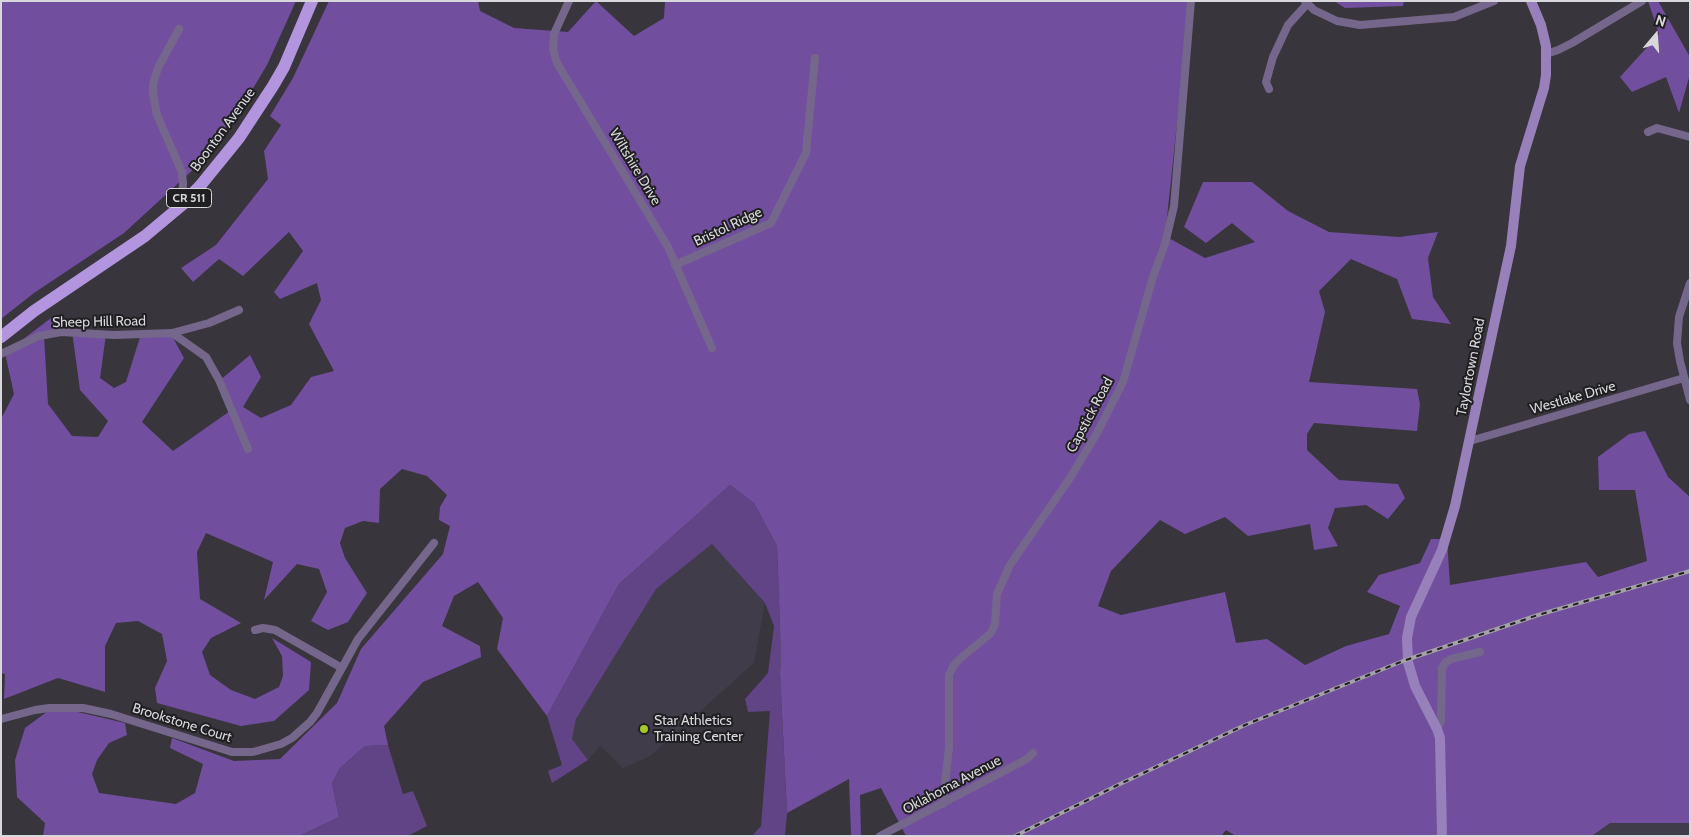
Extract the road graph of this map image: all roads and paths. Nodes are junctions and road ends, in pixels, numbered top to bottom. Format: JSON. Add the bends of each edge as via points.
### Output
{"nodes":[{"id":1,"x":312,"y":1,"type":"edge"},
{"id":2,"x":569,"y":1,"type":"edge"},
{"id":3,"x":1191,"y":1,"type":"edge"},
{"id":4,"x":1494,"y":1,"type":"edge"},
{"id":5,"x":1531,"y":1,"type":"edge"},
{"id":6,"x":1642,"y":1,"type":"edge"},
{"id":7,"x":1306,"y":2,"type":"edge"},
{"id":8,"x":179,"y":28,"type":"dead end"},
{"id":9,"x":1546,"y":54,"type":"junction"},
{"id":10,"x":815,"y":58,"type":"dead end"},
{"id":11,"x":1269,"y":89,"type":"dead end"},
{"id":12,"x":1648,"y":132,"type":"dead end"},
{"id":13,"x":1690,"y":137,"type":"edge"},
{"id":14,"x":182,"y":205,"type":"junction"},
{"id":15,"x":676,"y":265,"type":"junction"},
{"id":16,"x":1690,"y":283,"type":"edge"},
{"id":17,"x":239,"y":310,"type":"dead end"},
{"id":18,"x":172,"y":333,"type":"junction"},
{"id":19,"x":1,"y":337,"type":"edge"},
{"id":20,"x":712,"y":348,"type":"dead end"},
{"id":21,"x":1,"y":354,"type":"edge"},
{"id":22,"x":1684,"y":378,"type":"junction"},
{"id":23,"x":1690,"y":400,"type":"edge"},
{"id":24,"x":1470,"y":441,"type":"junction"},
{"id":25,"x":248,"y":449,"type":"dead end"},
{"id":26,"x":434,"y":543,"type":"dead end"},
{"id":27,"x":255,"y":630,"type":"dead end"},
{"id":28,"x":1480,"y":652,"type":"dead end"},
{"id":29,"x":342,"y":668,"type":"junction"},
{"id":30,"x":1,"y":719,"type":"edge"},
{"id":31,"x":1437,"y":729,"type":"junction"},
{"id":32,"x":1033,"y":752,"type":"dead end"},
{"id":33,"x":943,"y":804,"type":"junction"},
{"id":34,"x":880,"y":836,"type":"edge"},
{"id":35,"x":1442,"y":836,"type":"edge"}],
"edges":[{"from":1,"to":14,"type":"main road","name":"Boonton Avenue","number":"CR 511","via":[[284,67],[256,112],[211,173]]},
{"from":2,"to":15,"type":"street","name":"Wiltshire Drive","via":[[554,34],[553,49],[557,63],[663,238]]},
{"from":3,"to":33,"type":"street","name":"Capstick Road","via":[[1171,223],[1123,382],[1070,478],[1010,565],[997,594],[995,624],[991,633],[954,665],[949,675],[949,747]]},
{"from":4,"to":7,"type":"street","via":[[1454,17],[1360,25],[1337,21],[1314,10]]},
{"from":5,"to":9,"type":"street","name":"Taylortown Road","via":[[1543,32]]},
{"from":6,"to":9,"type":"street","via":[[1572,43]]},
{"from":7,"to":11,"type":"street","via":[[1288,26],[1273,58],[1266,82]]},
{"from":8,"to":14,"type":"street","via":[[158,68],[153,93],[157,115],[182,172]]},
{"from":9,"to":24,"type":"street","name":"Taylortown Road","via":[[1544,88],[1520,166],[1511,246]]},
{"from":10,"to":15,"type":"street","name":"Bristol Ridge","via":[[806,153],[771,223]]},
{"from":12,"to":13,"type":"street","via":[[1657,128]]},
{"from":14,"to":19,"type":"main road","name":"Boonton Avenue","number":"CR 511","via":[[135,243]]},
{"from":15,"to":20,"type":"street","name":"Wiltshire Drive"},
{"from":16,"to":22,"type":"street","via":[[1677,330]]},
{"from":17,"to":18,"type":"street","name":"Sheep Hill Road","via":[[209,323]]},
{"from":18,"to":21,"type":"street","name":"Sheep Hill Road","via":[[114,335],[61,332],[39,336]]},
{"from":18,"to":25,"type":"street","via":[[206,357]]},
{"from":22,"to":23,"type":"street"},
{"from":22,"to":24,"type":"street","name":"Westlake Drive"},
{"from":24,"to":31,"type":"street","name":"Taylortown Road","via":[[1448,532],[1411,617],[1407,638],[1408,662],[1415,686]]},
{"from":26,"to":29,"type":"street","name":"Brookstone Court","via":[[358,639]]},
{"from":27,"to":29,"type":"street","via":[[274,630]]},
{"from":28,"to":31,"type":"street","name":"Taylortown Road","via":[[1451,659],[1442,668],[1441,721]]},
{"from":29,"to":30,"type":"street","name":"Brookstone Court","via":[[316,713],[301,731],[281,744],[253,752],[222,750],[83,708],[49,708]]},
{"from":31,"to":35,"type":"street","name":"Taylortown Road","via":[[1441,746]]},
{"from":32,"to":33,"type":"street","name":"Oklahoma Avenue","via":[[1027,759]]},
{"from":33,"to":34,"type":"street","name":"Oklahoma Avenue"}]}
